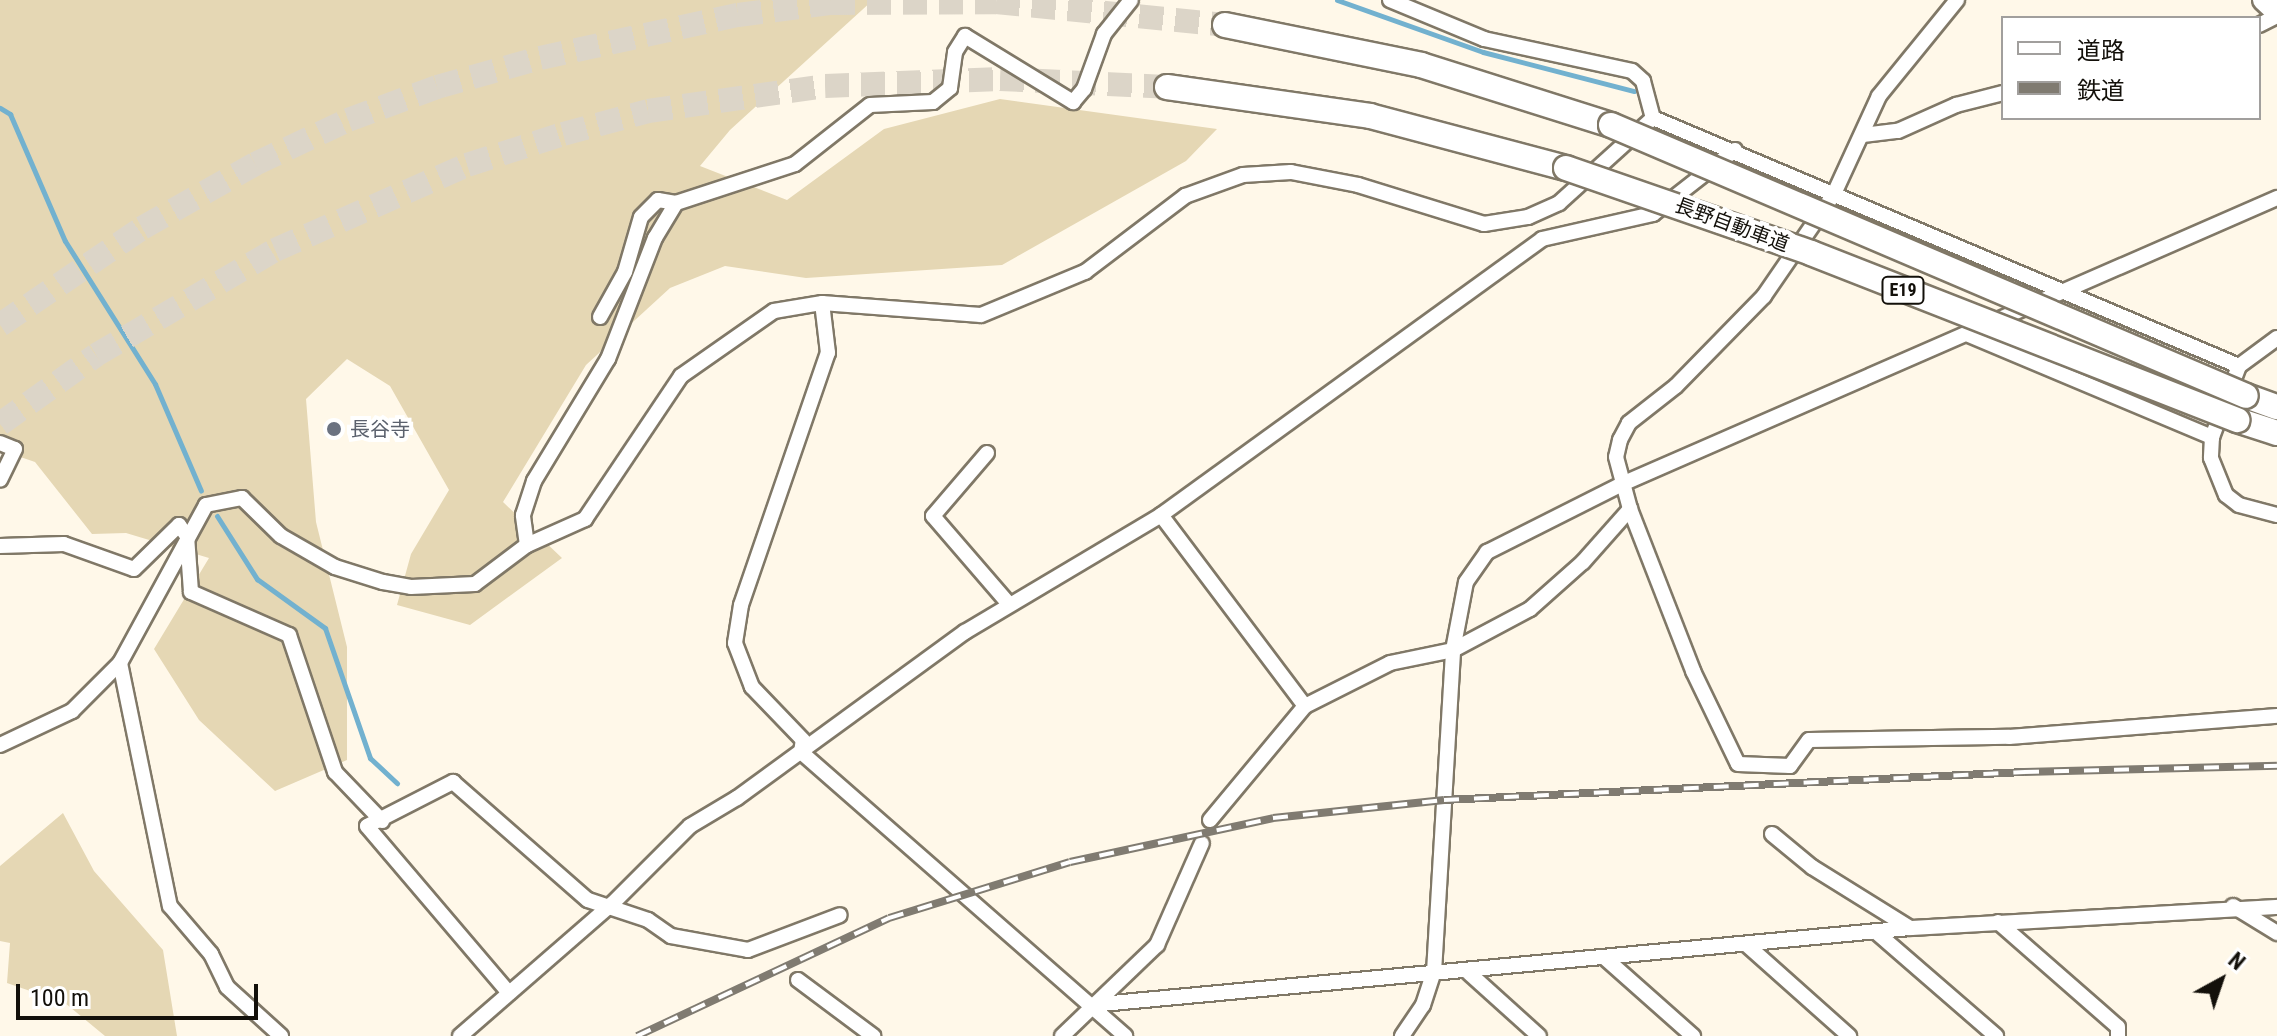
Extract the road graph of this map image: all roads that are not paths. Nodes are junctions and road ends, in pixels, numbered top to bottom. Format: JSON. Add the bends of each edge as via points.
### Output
{"nodes":[{"id":1,"x":1131,"y":0,"type":"edge"},
{"id":2,"x":1390,"y":0,"type":"edge"},
{"id":3,"x":1957,"y":0,"type":"edge"},
{"id":4,"x":2263,"y":0,"type":"edge"},
{"id":5,"x":2277,"y":14,"type":"edge"},
{"id":6,"x":1225,"y":25,"type":"tunnel mouth"},
{"id":7,"x":1167,"y":87,"type":"tunnel mouth"},
{"id":8,"x":2001,"y":94,"type":"edge"},
{"id":9,"x":1653,"y":118,"type":"junction"},
{"id":10,"x":1863,"y":135,"type":"junction"},
{"id":11,"x":1735,"y":150,"type":"junction"},
{"id":12,"x":1834,"y":194,"type":"junction"},
{"id":13,"x":2277,"y":198,"type":"edge"},
{"id":14,"x":676,"y":203,"type":"junction"},
{"id":15,"x":2064,"y":294,"type":"junction"},
{"id":16,"x":822,"y":303,"type":"junction"},
{"id":17,"x":600,"y":317,"type":"dead end"},
{"id":18,"x":1969,"y":335,"type":"junction"},
{"id":19,"x":2277,"y":338,"type":"edge"},
{"id":20,"x":2239,"y":366,"type":"junction"},
{"id":21,"x":2277,"y":407,"type":"edge"},
{"id":22,"x":2277,"y":433,"type":"edge"},
{"id":23,"x":2212,"y":437,"type":"junction"},
{"id":24,"x":0,"y":443,"type":"edge"},
{"id":25,"x":987,"y":453,"type":"dead end"},
{"id":26,"x":0,"y":480,"type":"edge"},
{"id":27,"x":1622,"y":484,"type":"junction"},
{"id":28,"x":1630,"y":509,"type":"junction"},
{"id":29,"x":1161,"y":515,"type":"junction"},
{"id":30,"x":2277,"y":515,"type":"edge"},
{"id":31,"x":187,"y":536,"type":"junction"},
{"id":32,"x":527,"y":545,"type":"junction"},
{"id":33,"x":0,"y":546,"type":"edge"},
{"id":34,"x":1009,"y":604,"type":"junction"},
{"id":35,"x":1453,"y":650,"type":"junction"},
{"id":36,"x":120,"y":663,"type":"junction"},
{"id":37,"x":1305,"y":706,"type":"junction"},
{"id":38,"x":2277,"y":716,"type":"edge"},
{"id":39,"x":0,"y":745,"type":"edge"},
{"id":40,"x":801,"y":752,"type":"junction"},
{"id":41,"x":1210,"y":820,"type":"dead end"},
{"id":42,"x":382,"y":821,"type":"junction"},
{"id":43,"x":1772,"y":834,"type":"dead end"},
{"id":44,"x":1202,"y":843,"type":"dead end"},
{"id":45,"x":612,"y":904,"type":"junction"},
{"id":46,"x":2233,"y":906,"type":"junction"},
{"id":47,"x":2277,"y":907,"type":"edge"},
{"id":48,"x":840,"y":915,"type":"dead end"},
{"id":49,"x":1998,"y":922,"type":"junction"},
{"id":50,"x":1910,"y":928,"type":"junction"},
{"id":51,"x":1876,"y":932,"type":"junction"},
{"id":52,"x":2277,"y":933,"type":"edge"},
{"id":53,"x":1747,"y":945,"type":"junction"},
{"id":54,"x":1605,"y":958,"type":"junction"},
{"id":55,"x":1434,"y":972,"type":"junction"},
{"id":56,"x":1469,"y":973,"type":"junction"},
{"id":57,"x":798,"y":980,"type":"dead end"},
{"id":58,"x":509,"y":993,"type":"junction"},
{"id":59,"x":1091,"y":1005,"type":"junction"},
{"id":60,"x":281,"y":1036,"type":"edge"},
{"id":61,"x":460,"y":1036,"type":"edge"},
{"id":62,"x":873,"y":1036,"type":"edge"},
{"id":63,"x":1062,"y":1036,"type":"edge"},
{"id":64,"x":1125,"y":1036,"type":"edge"},
{"id":65,"x":1402,"y":1036,"type":"edge"},
{"id":66,"x":1539,"y":1036,"type":"edge"},
{"id":67,"x":1693,"y":1036,"type":"edge"},
{"id":68,"x":1849,"y":1036,"type":"edge"},
{"id":69,"x":1996,"y":1036,"type":"edge"},
{"id":70,"x":2118,"y":1036,"type":"edge"}],
"edges":[{"from":1,"to":14,"type":"street","via":[[1104,34],[1084,89],[1073,102],[965,36],[955,52],[950,88],[933,102],[870,105],[795,164]]},
{"from":2,"to":9,"type":"street","via":[[1484,39],[1632,71],[1643,81]]},
{"from":3,"to":10,"type":"street","via":[[1879,96]]},
{"from":4,"to":5,"type":"main road"},
{"from":6,"to":21,"type":"highway","number":"E19","bridge":true,"via":[[1421,65],[1611,125]]},
{"from":7,"to":22,"type":"highway","name":"長野自動車道","number":"E19","bridge":true,"via":[[1370,116],[1566,168],[1772,238]]},
{"from":8,"to":10,"type":"street","via":[[1956,105],[1898,131]]},
{"from":9,"to":11,"type":"street"},
{"from":9,"to":16,"type":"street","via":[[1559,203],[1528,217],[1484,224],[1358,185],[1291,172],[1243,175],[1185,196],[1085,272],[1016,305],[981,315]]},
{"from":10,"to":12,"type":"street"},
{"from":11,"to":12,"type":"street"},
{"from":11,"to":29,"type":"street","via":[[1653,214],[1542,239]]},
{"from":12,"to":15,"type":"street"},
{"from":12,"to":27,"type":"street","via":[[1764,296],[1676,386],[1629,423],[1616,457]]},
{"from":13,"to":15,"type":"street"},
{"from":14,"to":17,"type":"street","via":[[658,200],[641,217],[625,272]]},
{"from":14,"to":32,"type":"street","via":[[655,238],[608,359],[534,481],[523,515]]},
{"from":15,"to":18,"type":"street"},
{"from":15,"to":20,"type":"street"},
{"from":16,"to":32,"type":"street","via":[[774,311],[681,376],[629,447],[591,513]]},
{"from":16,"to":40,"type":"street","via":[[828,353],[741,605],[735,643],[752,687],[803,740]]},
{"from":18,"to":23,"type":"street"},
{"from":18,"to":27,"type":"street"},
{"from":19,"to":20,"type":"street"},
{"from":20,"to":23,"type":"street"},
{"from":23,"to":30,"type":"street","via":[[2211,458],[2220,489],[2239,505]]},
{"from":24,"to":26,"type":"street","via":[[15,449]]},
{"from":25,"to":34,"type":"street","via":[[933,516]]},
{"from":27,"to":28,"type":"street"},
{"from":27,"to":35,"type":"street","via":[[1487,552],[1466,582]]},
{"from":28,"to":35,"type":"street","via":[[1583,562],[1530,609]]},
{"from":28,"to":38,"type":"street","via":[[1693,671],[1738,764],[1790,766],[1809,740],[2009,737]]},
{"from":29,"to":34,"type":"street"},
{"from":29,"to":37,"type":"street"},
{"from":31,"to":32,"type":"street","via":[[206,505],[242,498],[281,536],[335,567],[411,587],[475,584]]},
{"from":31,"to":33,"type":"street","via":[[179,525],[134,569],[64,544]]},
{"from":31,"to":36,"type":"street"},
{"from":31,"to":42,"type":"street","via":[[191,592],[289,635],[335,772]]},
{"from":34,"to":40,"type":"street"},
{"from":35,"to":37,"type":"street","via":[[1390,663]]},
{"from":35,"to":55,"type":"street"},
{"from":36,"to":39,"type":"street","via":[[72,711]]},
{"from":36,"to":60,"type":"street","via":[[170,906],[211,954],[227,987]]},
{"from":37,"to":41,"type":"street"},
{"from":40,"to":45,"type":"street","via":[[690,826]]},
{"from":40,"to":59,"type":"street"},
{"from":42,"to":45,"type":"street","via":[[453,782],[561,880],[588,900]]},
{"from":42,"to":58,"type":"street","via":[[367,826]]},
{"from":43,"to":50,"type":"street","via":[[1812,867]]},
{"from":44,"to":59,"type":"street","via":[[1157,945],[1122,983]]},
{"from":45,"to":48,"type":"street","via":[[671,936],[748,950]]},
{"from":45,"to":58,"type":"street"},
{"from":46,"to":47,"type":"street"},
{"from":46,"to":49,"type":"street"},
{"from":46,"to":52,"type":"street"},
{"from":49,"to":50,"type":"street"},
{"from":49,"to":70,"type":"street","via":[[2118,1027]]},
{"from":50,"to":51,"type":"street"},
{"from":51,"to":53,"type":"street"},
{"from":51,"to":69,"type":"street"},
{"from":53,"to":54,"type":"street"},
{"from":53,"to":68,"type":"street"},
{"from":54,"to":56,"type":"street"},
{"from":54,"to":67,"type":"street"},
{"from":55,"to":56,"type":"street"},
{"from":55,"to":59,"type":"street"},
{"from":55,"to":65,"type":"street","via":[[1423,1005]]},
{"from":56,"to":66,"type":"street"},
{"from":57,"to":62,"type":"street"},
{"from":58,"to":61,"type":"street"},
{"from":59,"to":63,"type":"street"},
{"from":59,"to":64,"type":"street"}]}
